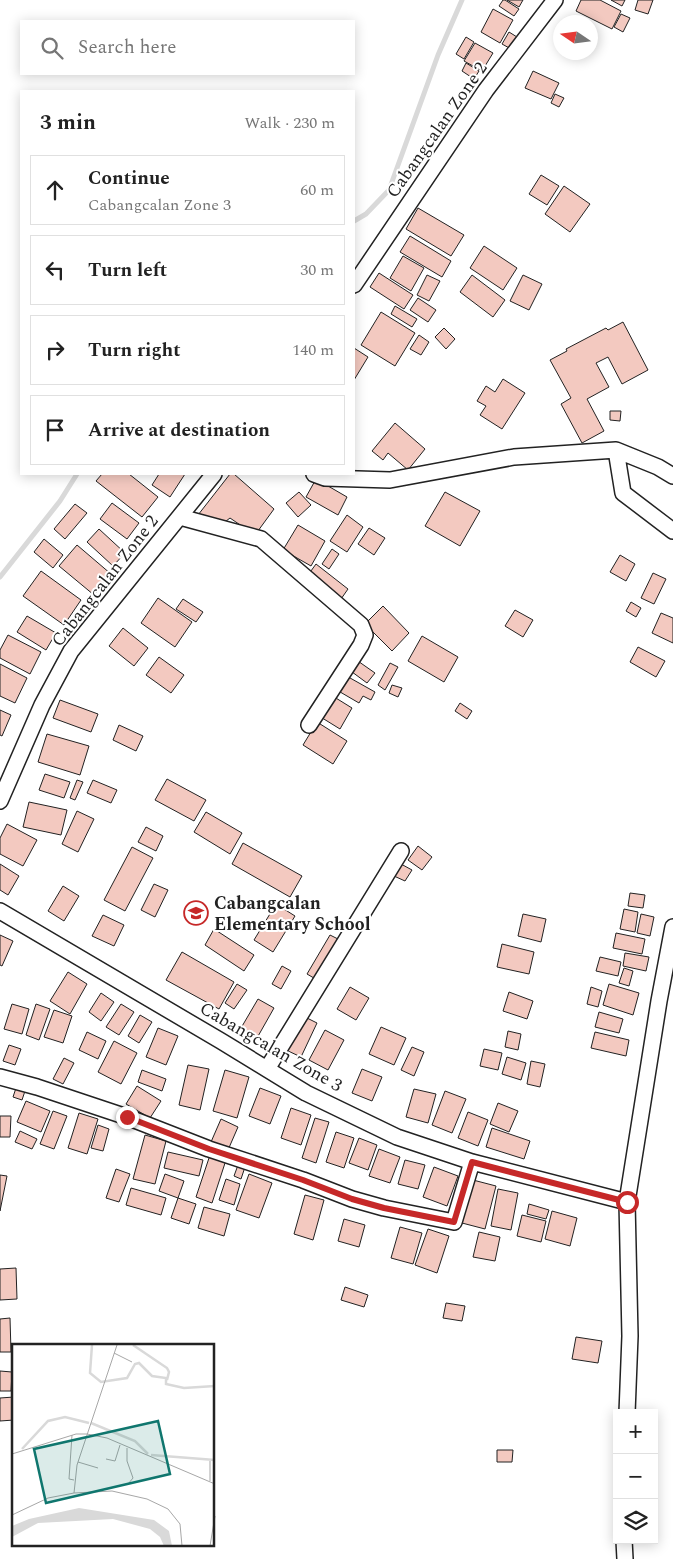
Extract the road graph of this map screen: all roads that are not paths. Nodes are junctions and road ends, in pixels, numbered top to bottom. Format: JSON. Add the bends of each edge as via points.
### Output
{"nodes":[{"id":1,"x":556,"y":0,"type":"edge"},
{"id":2,"x":355,"y":284,"type":"edge"},
{"id":3,"x":616,"y":450,"type":"junction"},
{"id":4,"x":213,"y":475,"type":"edge"},
{"id":5,"x":317,"y":475,"type":"edge"},
{"id":6,"x":673,"y":476,"type":"edge"},
{"id":7,"x":180,"y":517,"type":"junction"},
{"id":8,"x":673,"y":531,"type":"edge"},
{"id":9,"x":309,"y":725,"type":"dead end"},
{"id":10,"x":0,"y":800,"type":"edge"},
{"id":11,"x":401,"y":851,"type":"dead end"},
{"id":12,"x":0,"y":911,"type":"edge"},
{"id":13,"x":673,"y":927,"type":"edge"},
{"id":14,"x":267,"y":1069,"type":"junction"},
{"id":15,"x":0,"y":1077,"type":"edge"},
{"id":16,"x":472,"y":1162,"type":"junction"},
{"id":17,"x":627,"y":1202,"type":"junction"},
{"id":18,"x":627,"y":1409,"type":"edge"},
{"id":19,"x":624,"y":1544,"type":"edge"},
{"id":20,"x":625,"y":1559,"type":"edge"}],
"edges":[{"from":1,"to":2,"type":"street","name":"Cabangcalan Zone 2","via":[[486,90]]},
{"from":3,"to":5,"type":"street","via":[[514,458],[390,480]]},
{"from":3,"to":6,"type":"street"},
{"from":3,"to":8,"type":"street","via":[[623,493]]},
{"from":4,"to":7,"type":"street","name":"Cabangcalan Zone 2"},
{"from":7,"to":9,"type":"street","via":[[260,539],[361,625],[365,636],[361,646]]},
{"from":7,"to":10,"type":"street","name":"Cabangcalan Zone 2","via":[[71,651],[42,705]]},
{"from":11,"to":14,"type":"street"},
{"from":12,"to":14,"type":"street","name":"Cabangcalan Zone 3"},
{"from":13,"to":17,"type":"street","via":[[658,1000]]},
{"from":14,"to":16,"type":"street","name":"Cabangcalan Zone 3","via":[[306,1093],[397,1137]]},
{"from":15,"to":16,"type":"street","via":[[127,1117],[352,1199],[454,1222]]},
{"from":16,"to":17,"type":"street","name":"Cabangcalan Zone 3"},
{"from":17,"to":18,"type":"street","via":[[630,1336]]},
{"from":19,"to":20,"type":"street"}]}
